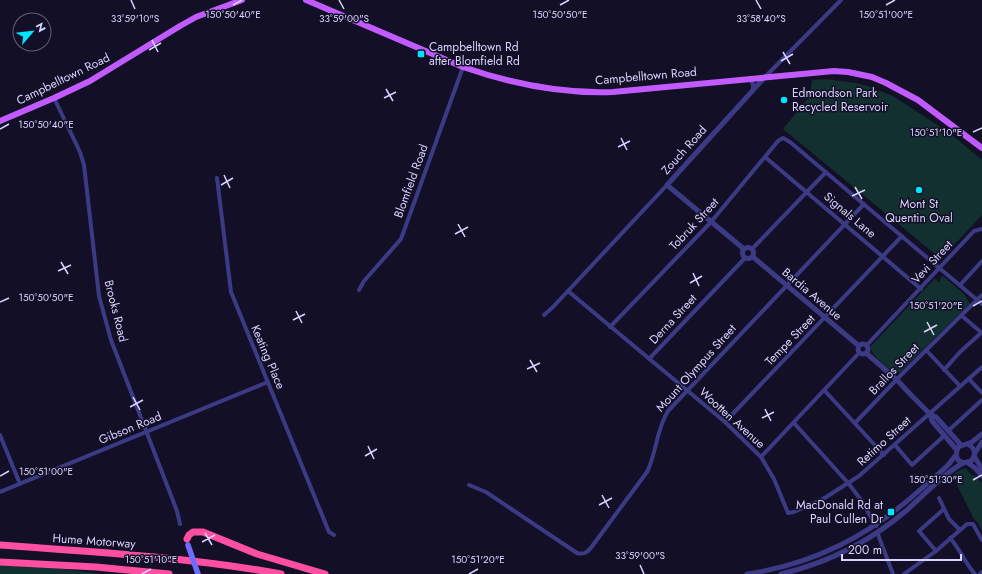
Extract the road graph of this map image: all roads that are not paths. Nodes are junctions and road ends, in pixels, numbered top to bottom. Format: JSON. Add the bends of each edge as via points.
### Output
{"nodes":[{"id":1,"x":242,"y":0,"type":"edge"},
{"id":2,"x":306,"y":0,"type":"edge"},
{"id":3,"x":841,"y":0,"type":"edge"},
{"id":4,"x":463,"y":67,"type":"junction"},
{"id":5,"x":765,"y":77,"type":"junction"},
{"id":6,"x":749,"y":79,"type":"junction"},
{"id":7,"x":753,"y":90,"type":"junction"},
{"id":8,"x":54,"y":98,"type":"junction"},
{"id":9,"x":0,"y":121,"type":"edge"},
{"id":10,"x":982,"y":148,"type":"edge"},
{"id":11,"x":765,"y":157,"type":"junction"},
{"id":12,"x":826,"y":172,"type":"junction"},
{"id":13,"x":217,"y":178,"type":"dead end"},
{"id":14,"x":667,"y":185,"type":"junction"},
{"id":15,"x":807,"y":192,"type":"junction"},
{"id":16,"x":864,"y":204,"type":"junction"},
{"id":17,"x":711,"y":222,"type":"junction"},
{"id":18,"x":845,"y":224,"type":"junction"},
{"id":19,"x":982,"y":229,"type":"edge"},
{"id":20,"x":902,"y":236,"type":"junction"},
{"id":21,"x":752,"y":249,"type":"junction"},
{"id":22,"x":744,"y":250,"type":"junction"},
{"id":23,"x":883,"y":256,"type":"junction"},
{"id":24,"x":753,"y":257,"type":"junction"},
{"id":25,"x":745,"y":258,"type":"junction"},
{"id":26,"x":982,"y":261,"type":"edge"},
{"id":27,"x":940,"y":268,"type":"junction"},
{"id":28,"x":960,"y":285,"type":"junction"},
{"id":29,"x":786,"y":286,"type":"junction"},
{"id":30,"x":921,"y":289,"type":"junction"},
{"id":31,"x":359,"y":290,"type":"dead end"},
{"id":32,"x":568,"y":291,"type":"junction"},
{"id":33,"x":982,"y":295,"type":"edge"},
{"id":34,"x":978,"y":300,"type":"junction"},
{"id":35,"x":982,"y":304,"type":"edge"},
{"id":36,"x":544,"y":315,"type":"dead end"},
{"id":37,"x":962,"y":316,"type":"junction"},
{"id":38,"x":824,"y":318,"type":"junction"},
{"id":39,"x":610,"y":327,"type":"junction"},
{"id":40,"x":982,"y":333,"type":"edge"},
{"id":41,"x":859,"y":346,"type":"junction"},
{"id":42,"x":866,"y":346,"type":"junction"},
{"id":43,"x":926,"y":350,"type":"junction"},
{"id":44,"x":859,"y":353,"type":"junction"},
{"id":45,"x":866,"y":353,"type":"junction"},
{"id":46,"x":649,"y":359,"type":"junction"},
{"id":47,"x":982,"y":368,"type":"edge"},
{"id":48,"x":944,"y":370,"type":"junction"},
{"id":49,"x":896,"y":379,"type":"junction"},
{"id":50,"x":969,"y":379,"type":"junction"},
{"id":51,"x":268,"y":382,"type":"junction"},
{"id":52,"x":960,"y":386,"type":"junction"},
{"id":53,"x":686,"y":391,"type":"junction"},
{"id":54,"x":824,"y":391,"type":"junction"},
{"id":55,"x":982,"y":393,"type":"edge"},
{"id":56,"x":982,"y":400,"type":"edge"},
{"id":57,"x":930,"y":414,"type":"junction"},
{"id":58,"x":725,"y":422,"type":"junction"},
{"id":59,"x":794,"y":423,"type":"junction"},
{"id":60,"x":855,"y":423,"type":"junction"},
{"id":61,"x":146,"y":432,"type":"junction"},
{"id":62,"x":946,"y":433,"type":"junction"},
{"id":63,"x":982,"y":434,"type":"edge"},
{"id":64,"x":0,"y":435,"type":"edge"},
{"id":65,"x":982,"y":442,"type":"edge"},
{"id":66,"x":967,"y":444,"type":"junction"},
{"id":67,"x":961,"y":445,"type":"junction"},
{"id":68,"x":895,"y":446,"type":"junction"},
{"id":69,"x":956,"y":452,"type":"junction"},
{"id":70,"x":975,"y":454,"type":"junction"},
{"id":71,"x":884,"y":455,"type":"junction"},
{"id":72,"x":761,"y":457,"type":"junction"},
{"id":73,"x":965,"y":463,"type":"junction"},
{"id":74,"x":982,"y":469,"type":"edge"},
{"id":75,"x":982,"y":476,"type":"edge"},
{"id":76,"x":20,"y":484,"type":"junction"},
{"id":77,"x":849,"y":484,"type":"junction"},
{"id":78,"x":469,"y":486,"type":"dead end"},
{"id":79,"x":0,"y":492,"type":"edge"},
{"id":80,"x":938,"y":498,"type":"dead end"},
{"id":81,"x":944,"y":509,"type":"junction"},
{"id":82,"x":788,"y":513,"type":"joint"},
{"id":83,"x":180,"y":524,"type":"dead end"},
{"id":84,"x":876,"y":526,"type":"junction"},
{"id":85,"x":960,"y":530,"type":"junction"},
{"id":86,"x":877,"y":532,"type":"junction"},
{"id":87,"x":334,"y":535,"type":"dead end"},
{"id":88,"x":950,"y":538,"type":"junction"},
{"id":89,"x":982,"y":540,"type":"edge"},
{"id":90,"x":187,"y":542,"type":"joint"},
{"id":91,"x":0,"y":546,"type":"edge"},
{"id":92,"x":936,"y":550,"type":"junction"},
{"id":93,"x":0,"y":562,"type":"edge"},
{"id":94,"x":982,"y":572,"type":"edge"},
{"id":95,"x":169,"y":574,"type":"edge"},
{"id":96,"x":198,"y":574,"type":"edge"},
{"id":97,"x":281,"y":574,"type":"edge"},
{"id":98,"x":325,"y":574,"type":"edge"},
{"id":99,"x":747,"y":574,"type":"edge"},
{"id":100,"x":780,"y":574,"type":"edge"},
{"id":101,"x":893,"y":574,"type":"edge"},
{"id":102,"x":904,"y":574,"type":"edge"},
{"id":103,"x":975,"y":574,"type":"edge"},
{"id":104,"x":980,"y":574,"type":"edge"}],
"edges":[{"from":1,"to":8,"type":"main road","name":"Campbelltown Road","via":[[196,17],[90,81]]},
{"from":2,"to":4,"type":"main road","name":"Campbelltown Road"},
{"from":3,"to":5,"type":"street","name":"Zouch Road"},
{"from":4,"to":6,"type":"main road","name":"Campbelltown Road","via":[[529,86],[598,92]]},
{"from":4,"to":31,"type":"street","name":"Blomfield Road","via":[[401,239]]},
{"from":5,"to":6,"type":"main road","name":"Campbelltown Road"},
{"from":5,"to":7,"type":"street","name":"Zouch Road"},
{"from":5,"to":10,"type":"main road","name":"Campbelltown Road","via":[[834,71],[872,77],[918,100]]},
{"from":6,"to":7,"type":"street","via":[[754,84]]},
{"from":7,"to":14,"type":"street","name":"Zouch Road"},
{"from":8,"to":9,"type":"main road","name":"Campbelltown Road"},
{"from":8,"to":61,"type":"street","name":"Brooks Road","via":[[84,165],[98,296],[111,340]]},
{"from":11,"to":12,"type":"street","name":"Tobruk Street","via":[[783,138]]},
{"from":11,"to":15,"type":"street","name":"Signals Lane"},
{"from":11,"to":17,"type":"street","name":"Tobruk Street"},
{"from":12,"to":15,"type":"street"},
{"from":12,"to":16,"type":"street"},
{"from":13,"to":51,"type":"street","name":"Keating Place","via":[[231,292]]},
{"from":14,"to":17,"type":"street"},
{"from":14,"to":32,"type":"street","name":"Zouch Road"},
{"from":15,"to":18,"type":"street","name":"Signals Lane"},
{"from":15,"to":21,"type":"street"},
{"from":16,"to":18,"type":"street","name":"Mount Olympus Street"},
{"from":16,"to":20,"type":"street"},
{"from":17,"to":22,"type":"street"},
{"from":17,"to":39,"type":"street","name":"Tobruk Street"},
{"from":18,"to":23,"type":"street","name":"Signals Lane"},
{"from":18,"to":29,"type":"street","name":"Mount Olympus Street"},
{"from":19,"to":27,"type":"street","name":"Vevi Street","via":[[974,231]]},
{"from":20,"to":23,"type":"street","name":"Tempe Street"},
{"from":20,"to":27,"type":"street"},
{"from":21,"to":22,"type":"street"},
{"from":21,"to":24,"type":"street"},
{"from":22,"to":25,"type":"street"},
{"from":23,"to":30,"type":"street","name":"Signals Lane"},
{"from":23,"to":38,"type":"street","name":"Tempe Street"},
{"from":24,"to":25,"type":"street"},
{"from":24,"to":29,"type":"street","name":"Bardia Avenue"},
{"from":25,"to":46,"type":"street","name":"Derna Street"},
{"from":26,"to":28,"type":"street"},
{"from":27,"to":28,"type":"street"},
{"from":27,"to":30,"type":"street","name":"Vevi Street"},
{"from":28,"to":34,"type":"street"},
{"from":29,"to":38,"type":"street","name":"Bardia Avenue"},
{"from":29,"to":53,"type":"street","name":"Mount Olympus Street"},
{"from":30,"to":42,"type":"street","name":"Vevi Street"},
{"from":32,"to":36,"type":"street","name":"Zouch Road"},
{"from":32,"to":39,"type":"street","name":"Wootten Avenue"},
{"from":33,"to":34,"type":"street","name":"Brallos Street"},
{"from":34,"to":35,"type":"street"},
{"from":34,"to":37,"type":"street","name":"Brallos Street"},
{"from":37,"to":40,"type":"street"},
{"from":37,"to":43,"type":"street","name":"Brallos Street"},
{"from":38,"to":41,"type":"street","name":"Bardia Avenue"},
{"from":38,"to":58,"type":"street","name":"Tempe Street"},
{"from":39,"to":46,"type":"street","name":"Wootten Avenue"},
{"from":40,"to":48,"type":"street"},
{"from":41,"to":42,"type":"street"},
{"from":41,"to":44,"type":"street"},
{"from":42,"to":45,"type":"street"},
{"from":43,"to":48,"type":"street"},
{"from":43,"to":49,"type":"street","name":"Brallos Street"},
{"from":44,"to":45,"type":"street"},
{"from":44,"to":54,"type":"street"},
{"from":45,"to":49,"type":"street"},
{"from":46,"to":53,"type":"street","name":"Wootten Avenue"},
{"from":47,"to":50,"type":"street","name":"Retimo Street"},
{"from":48,"to":52,"type":"street"},
{"from":49,"to":57,"type":"street"},
{"from":49,"to":60,"type":"street","name":"Brallos Street"},
{"from":50,"to":52,"type":"street","name":"Retimo Street"},
{"from":50,"to":55,"type":"street"},
{"from":51,"to":61,"type":"street","name":"Gibson Road"},
{"from":51,"to":87,"type":"street","name":"Keating Place","via":[[329,532]]},
{"from":52,"to":57,"type":"street","name":"Retimo Street"},
{"from":53,"to":58,"type":"street","name":"Wootten Avenue"},
{"from":53,"to":78,"type":"street","name":"Mount Olympus Street","via":[[663,419],[647,472],[585,554],[577,553],[486,492]]},
{"from":54,"to":59,"type":"street"},
{"from":54,"to":60,"type":"street"},
{"from":56,"to":62,"type":"street"},
{"from":57,"to":62,"type":"street","via":[[932,421]]},
{"from":57,"to":68,"type":"street","name":"Retimo Street"},
{"from":58,"to":72,"type":"street","name":"Wootten Avenue"},
{"from":59,"to":72,"type":"street"},
{"from":59,"to":77,"type":"street"},
{"from":60,"to":71,"type":"street"},
{"from":61,"to":76,"type":"street","name":"Gibson Road"},
{"from":61,"to":83,"type":"street","name":"Brooks Road"},
{"from":62,"to":67,"type":"street"},
{"from":62,"to":68,"type":"street","via":[[912,465]]},
{"from":62,"to":69,"type":"street"},
{"from":63,"to":66,"type":"street"},
{"from":64,"to":76,"type":"street"},
{"from":65,"to":70,"type":"street"},
{"from":66,"to":67,"type":"street"},
{"from":66,"to":70,"type":"street","via":[[972,447]]},
{"from":67,"to":69,"type":"street"},
{"from":68,"to":71,"type":"street","name":"Retimo Street"},
{"from":69,"to":73,"type":"street","via":[[958,460]]},
{"from":69,"to":84,"type":"street","via":[[948,464],[915,495]]},
{"from":70,"to":73,"type":"street","via":[[973,459]]},
{"from":70,"to":74,"type":"street"},
{"from":71,"to":77,"type":"street","name":"Retimo Street"},
{"from":72,"to":82,"type":"street","name":"Wootten Avenue","via":[[774,479]]},
{"from":73,"to":75,"type":"street","via":[[975,468]]},
{"from":73,"to":86,"type":"street","via":[[953,469],[906,511]]},
{"from":76,"to":79,"type":"street","name":"Gibson Road"},
{"from":77,"to":82,"type":"street","name":"Retimo Street","via":[[823,499]]},
{"from":77,"to":84,"type":"street"},
{"from":80,"to":81,"type":"street"},
{"from":81,"to":85,"type":"street"},
{"from":81,"to":92,"type":"street","via":[[919,531]]},
{"from":84,"to":99,"type":"street","via":[[841,546],[807,560]]},
{"from":85,"to":88,"type":"street"},
{"from":85,"to":89,"type":"street","via":[[972,523]]},
{"from":86,"to":100,"type":"street","via":[[845,551],[807,567]]},
{"from":86,"to":101,"type":"street"},
{"from":88,"to":92,"type":"street"},
{"from":88,"to":103,"type":"street"},
{"from":90,"to":96,"type":"main road","bridge":true},
{"from":90,"to":98,"type":"highway","via":[[194,531],[203,532],[257,554]]},
{"from":91,"to":97,"type":"highway","name":"Hume Motorway","via":[[126,554]]},
{"from":92,"to":102,"type":"street"},
{"from":93,"to":95,"type":"highway"},
{"from":94,"to":104,"type":"street"}]}
